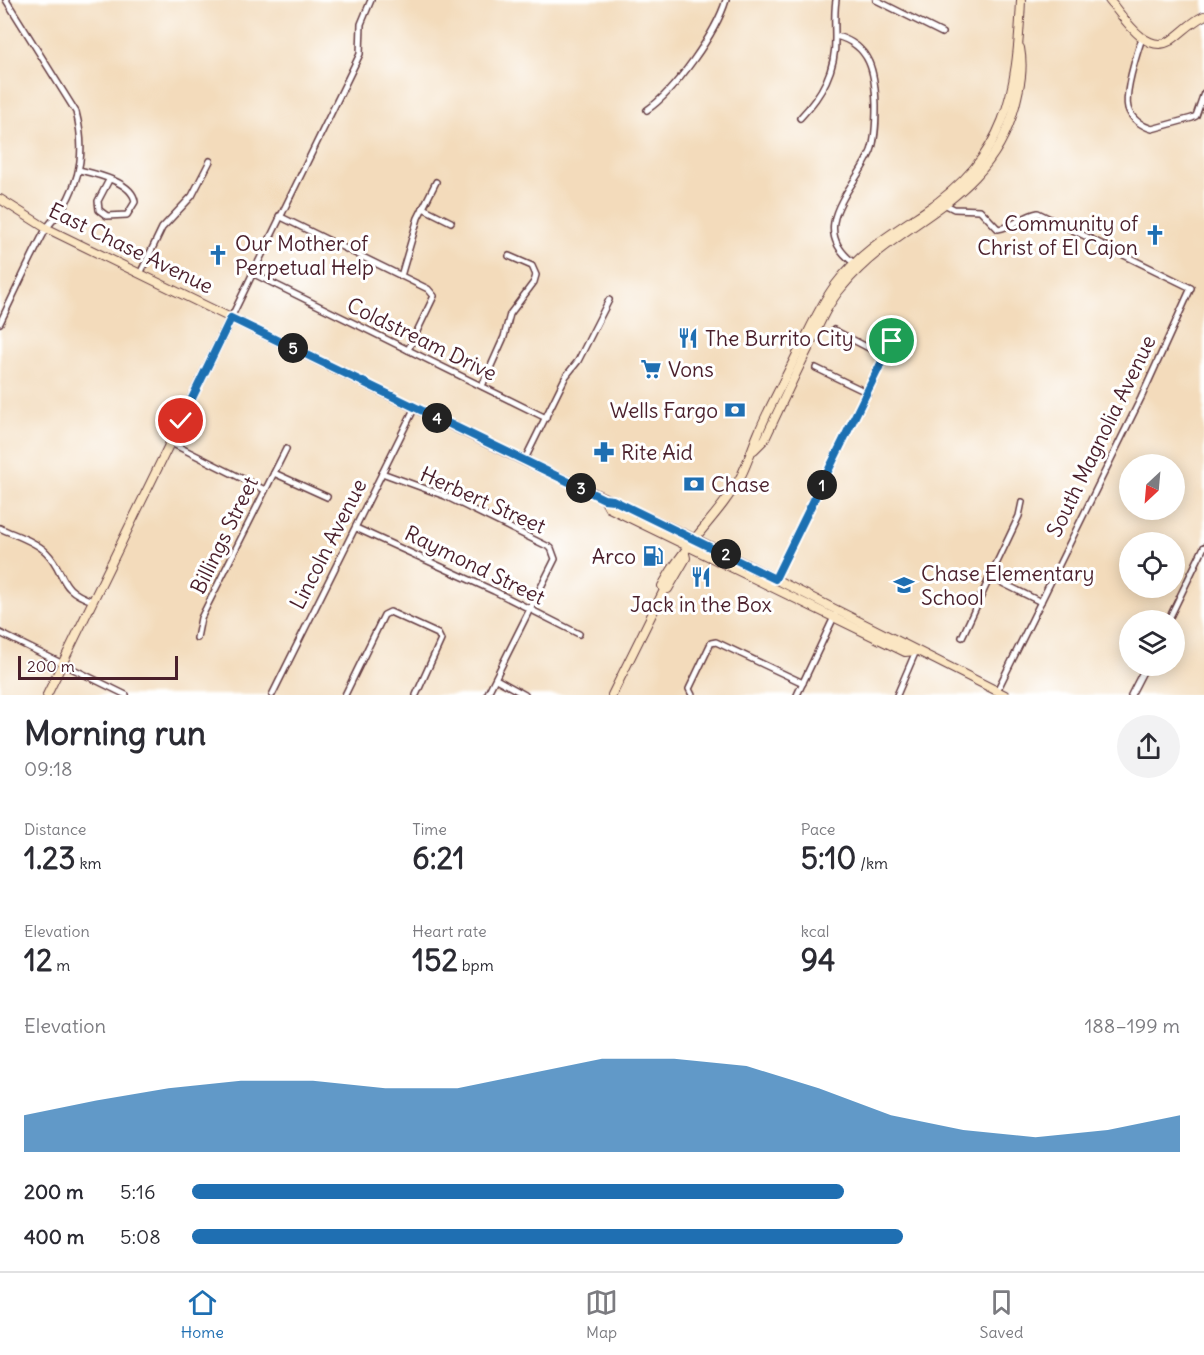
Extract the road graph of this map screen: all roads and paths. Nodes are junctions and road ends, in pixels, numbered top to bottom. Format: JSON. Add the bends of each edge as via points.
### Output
{"nodes":[{"id":1,"x":6,"y":0,"type":"edge"},
{"id":2,"x":371,"y":0,"type":"edge"},
{"id":3,"x":726,"y":0,"type":"edge"},
{"id":4,"x":836,"y":0,"type":"edge"},
{"id":5,"x":876,"y":0,"type":"edge"},
{"id":6,"x":1021,"y":0,"type":"edge"},
{"id":7,"x":1109,"y":0,"type":"edge"},
{"id":8,"x":1204,"y":16,"type":"edge"},
{"id":9,"x":942,"y":33,"type":"dead end"},
{"id":10,"x":836,"y":36,"type":"junction"},
{"id":11,"x":1142,"y":38,"type":"junction"},
{"id":12,"x":1019,"y":43,"type":"junction"},
{"id":13,"x":1204,"y":93,"type":"edge"},
{"id":14,"x":647,"y":110,"type":"dead end"},
{"id":15,"x":800,"y":118,"type":"dead end"},
{"id":16,"x":210,"y":161,"type":"dead end"},
{"id":17,"x":79,"y":170,"type":"junction"},
{"id":18,"x":109,"y":180,"type":"junction"},
{"id":19,"x":436,"y":182,"type":"dead end"},
{"id":20,"x":0,"y":199,"type":"edge"},
{"id":21,"x":945,"y":205,"type":"junction"},
{"id":22,"x":423,"y":208,"type":"junction"},
{"id":23,"x":279,"y":216,"type":"junction"},
{"id":24,"x":451,"y":222,"type":"dead end"},
{"id":25,"x":46,"y":228,"type":"junction"},
{"id":26,"x":509,"y":256,"type":"dead end"},
{"id":27,"x":854,"y":263,"type":"junction"},
{"id":28,"x":252,"y":273,"type":"junction"},
{"id":29,"x":140,"y":274,"type":"junction"},
{"id":30,"x":401,"y":276,"type":"junction"},
{"id":31,"x":609,"y":300,"type":"dead end"},
{"id":32,"x":231,"y":318,"type":"junction"},
{"id":33,"x":0,"y":323,"type":"edge"},
{"id":34,"x":834,"y":330,"type":"dead end"},
{"id":35,"x":892,"y":341,"type":"dead end"},
{"id":36,"x":408,"y":350,"type":"junction"},
{"id":37,"x":886,"y":357,"type":"junction"},
{"id":38,"x":816,"y":368,"type":"dead end"},
{"id":39,"x":482,"y":386,"type":"junction"},
{"id":40,"x":868,"y":393,"type":"junction"},
{"id":41,"x":415,"y":407,"type":"junction"},
{"id":42,"x":546,"y":418,"type":"junction"},
{"id":43,"x":171,"y":443,"type":"junction"},
{"id":44,"x":286,"y":449,"type":"dead end"},
{"id":45,"x":753,"y":451,"type":"junction"},
{"id":46,"x":524,"y":461,"type":"junction"},
{"id":47,"x":274,"y":472,"type":"junction"},
{"id":48,"x":382,"y":473,"type":"junction"},
{"id":49,"x":265,"y":490,"type":"junction"},
{"id":50,"x":327,"y":497,"type":"dead end"},
{"id":51,"x":604,"y":499,"type":"junction"},
{"id":52,"x":1022,"y":502,"type":"dead end"},
{"id":53,"x":0,"y":528,"type":"edge"},
{"id":54,"x":356,"y":528,"type":"junction"},
{"id":55,"x":696,"y":539,"type":"junction"},
{"id":56,"x":691,"y":546,"type":"junction"},
{"id":57,"x":1204,"y":548,"type":"edge"},
{"id":58,"x":990,"y":577,"type":"junction"},
{"id":59,"x":773,"y":582,"type":"junction"},
{"id":60,"x":93,"y":601,"type":"junction"},
{"id":61,"x":1041,"y":602,"type":"junction"},
{"id":62,"x":531,"y":608,"type":"junction"},
{"id":63,"x":1173,"y":610,"type":"edge"},
{"id":64,"x":836,"y":613,"type":"junction"},
{"id":65,"x":0,"y":633,"type":"edge"},
{"id":66,"x":579,"y":634,"type":"dead end"},
{"id":67,"x":962,"y":637,"type":"dead end"},
{"id":68,"x":197,"y":638,"type":"dead end"},
{"id":69,"x":916,"y":651,"type":"junction"},
{"id":70,"x":63,"y":664,"type":"junction"},
{"id":71,"x":1141,"y":676,"type":"edge"},
{"id":72,"x":496,"y":679,"type":"junction"},
{"id":73,"x":803,"y":684,"type":"junction"},
{"id":74,"x":995,"y":693,"type":"edge"},
{"id":75,"x":47,"y":695,"type":"edge"},
{"id":76,"x":126,"y":695,"type":"edge"},
{"id":77,"x":272,"y":695,"type":"edge"},
{"id":78,"x":345,"y":695,"type":"edge"},
{"id":79,"x":416,"y":695,"type":"edge"},
{"id":80,"x":487,"y":695,"type":"edge"},
{"id":81,"x":525,"y":695,"type":"edge"},
{"id":82,"x":612,"y":695,"type":"edge"},
{"id":83,"x":692,"y":695,"type":"edge"},
{"id":84,"x":797,"y":695,"type":"edge"},
{"id":85,"x":897,"y":695,"type":"edge"},
{"id":86,"x":1005,"y":695,"type":"edge"},
{"id":87,"x":1131,"y":695,"type":"edge"}],
"edges":[{"from":1,"to":17,"type":"street","via":[[76,112],[81,132]]},
{"from":2,"to":23,"type":"street","via":[[361,24],[360,54]]},
{"from":3,"to":14,"type":"street","via":[[712,33],[660,102]]},
{"from":4,"to":10,"type":"street"},
{"from":5,"to":9,"type":"street"},
{"from":6,"to":12,"type":"main road"},
{"from":7,"to":11,"type":"main road"},
{"from":8,"to":11,"type":"main road","via":[[1166,43],[1154,44]]},
{"from":10,"to":15,"type":"street","via":[[827,83]]},
{"from":10,"to":27,"type":"street","via":[[857,46],[875,77],[874,142],[865,165],[842,200],[834,225],[841,253]]},
{"from":11,"to":13,"type":"street","via":[[1128,107],[1135,120],[1152,129],[1192,118]]},
{"from":12,"to":21,"type":"main road","via":[[1023,62],[1021,83],[1002,141],[974,180]]},
{"from":12,"to":27,"type":"main road","via":[[1007,110],[996,138],[974,170],[949,195]]},
{"from":16,"to":29,"type":"street","via":[[192,196],[162,228]]},
{"from":17,"to":18,"type":"street"},
{"from":17,"to":25,"type":"street","via":[[64,207]]},
{"from":18,"to":18,"type":"street","via":[[133,194],[134,205],[127,214],[107,216],[99,210],[98,201]]},
{"from":19,"to":22,"type":"street"},
{"from":20,"to":25,"type":"main road","name":"East Chase Avenue"},
{"from":21,"to":45,"type":"main road","via":[[883,247],[841,288],[826,311],[765,439]]},
{"from":21,"to":61,"type":"street","name":"South Magnolia Avenue","via":[[980,210],[998,229],[1038,213],[1191,288]]},
{"from":22,"to":24,"type":"street"},
{"from":22,"to":30,"type":"street"},
{"from":23,"to":28,"type":"street"},
{"from":23,"to":30,"type":"street"},
{"from":25,"to":29,"type":"main road","name":"East Chase Avenue"},
{"from":25,"to":33,"type":"street"},
{"from":26,"to":39,"type":"street","via":[[532,266],[536,275],[510,314]]},
{"from":27,"to":45,"type":"main road","via":[[820,308]]},
{"from":28,"to":32,"type":"street"},
{"from":28,"to":36,"type":"street","name":"Coldstream Drive"},
{"from":29,"to":32,"type":"main road","name":"East Chase Avenue"},
{"from":30,"to":36,"type":"street","via":[[434,296]]},
{"from":31,"to":42,"type":"street"},
{"from":32,"to":41,"type":"main road","name":"East Chase Avenue"},
{"from":32,"to":43,"type":"main road"},
{"from":34,"to":37,"type":"street"},
{"from":35,"to":37,"type":"street"},
{"from":36,"to":39,"type":"street","name":"Coldstream Drive"},
{"from":37,"to":40,"type":"street"},
{"from":38,"to":40,"type":"street"},
{"from":39,"to":42,"type":"street","name":"Coldstream Drive"},
{"from":40,"to":59,"type":"street"},
{"from":41,"to":46,"type":"main road","name":"East Chase Avenue"},
{"from":41,"to":48,"type":"street","name":"Lincoln Avenue"},
{"from":42,"to":46,"type":"street"},
{"from":43,"to":49,"type":"street"},
{"from":43,"to":60,"type":"main road"},
{"from":44,"to":47,"type":"street","name":"Billings Street"},
{"from":45,"to":55,"type":"main road","via":[[733,489]]},
{"from":46,"to":51,"type":"main road","name":"East Chase Avenue"},
{"from":47,"to":49,"type":"street","name":"Billings Street"},
{"from":47,"to":50,"type":"street"},
{"from":48,"to":54,"type":"street","name":"Lincoln Avenue"},
{"from":48,"to":62,"type":"street","name":"Herbert Street","via":[[445,496],[551,548],[555,559]]},
{"from":49,"to":68,"type":"street","name":"Billings Street","via":[[201,618]]},
{"from":51,"to":55,"type":"main road","name":"East Chase Avenue"},
{"from":51,"to":56,"type":"main road","name":"East Chase Avenue","via":[[609,508]]},
{"from":52,"to":58,"type":"street"},
{"from":53,"to":60,"type":"street","via":[[46,552],[69,588]]},
{"from":54,"to":62,"type":"street","name":"Raymond Street"},
{"from":54,"to":77,"type":"street","name":"Lincoln Avenue"},
{"from":55,"to":56,"type":"main road"},
{"from":55,"to":59,"type":"main road","name":"East Chase Avenue"},
{"from":56,"to":59,"type":"main road","name":"East Chase Avenue"},
{"from":56,"to":82,"type":"main road","via":[[669,574]]},
{"from":57,"to":63,"type":"street"},
{"from":58,"to":61,"type":"street"},
{"from":58,"to":67,"type":"street"},
{"from":59,"to":64,"type":"main road","name":"East Chase Avenue"},
{"from":60,"to":70,"type":"main road"},
{"from":61,"to":74,"type":"street","name":"South Magnolia Avenue"},
{"from":62,"to":66,"type":"street","name":"Raymond Street"},
{"from":62,"to":72,"type":"street"},
{"from":64,"to":69,"type":"main road","name":"East Chase Avenue","via":[[905,652]]},
{"from":64,"to":73,"type":"street"},
{"from":65,"to":70,"type":"street"},
{"from":69,"to":74,"type":"main road","name":"East Chase Avenue"},
{"from":69,"to":85,"type":"street"},
{"from":70,"to":75,"type":"main road"},
{"from":70,"to":76,"type":"street"},
{"from":71,"to":87,"type":"street"},
{"from":72,"to":80,"type":"street"},
{"from":72,"to":81,"type":"street"},
{"from":73,"to":83,"type":"street","via":[[722,643],[711,643],[689,689]]},
{"from":73,"to":84,"type":"street"},
{"from":74,"to":86,"type":"main road","name":"East Chase Avenue"},
{"from":78,"to":79,"type":"street","via":[[382,618],[390,612],[438,634],[441,640]]}]}
